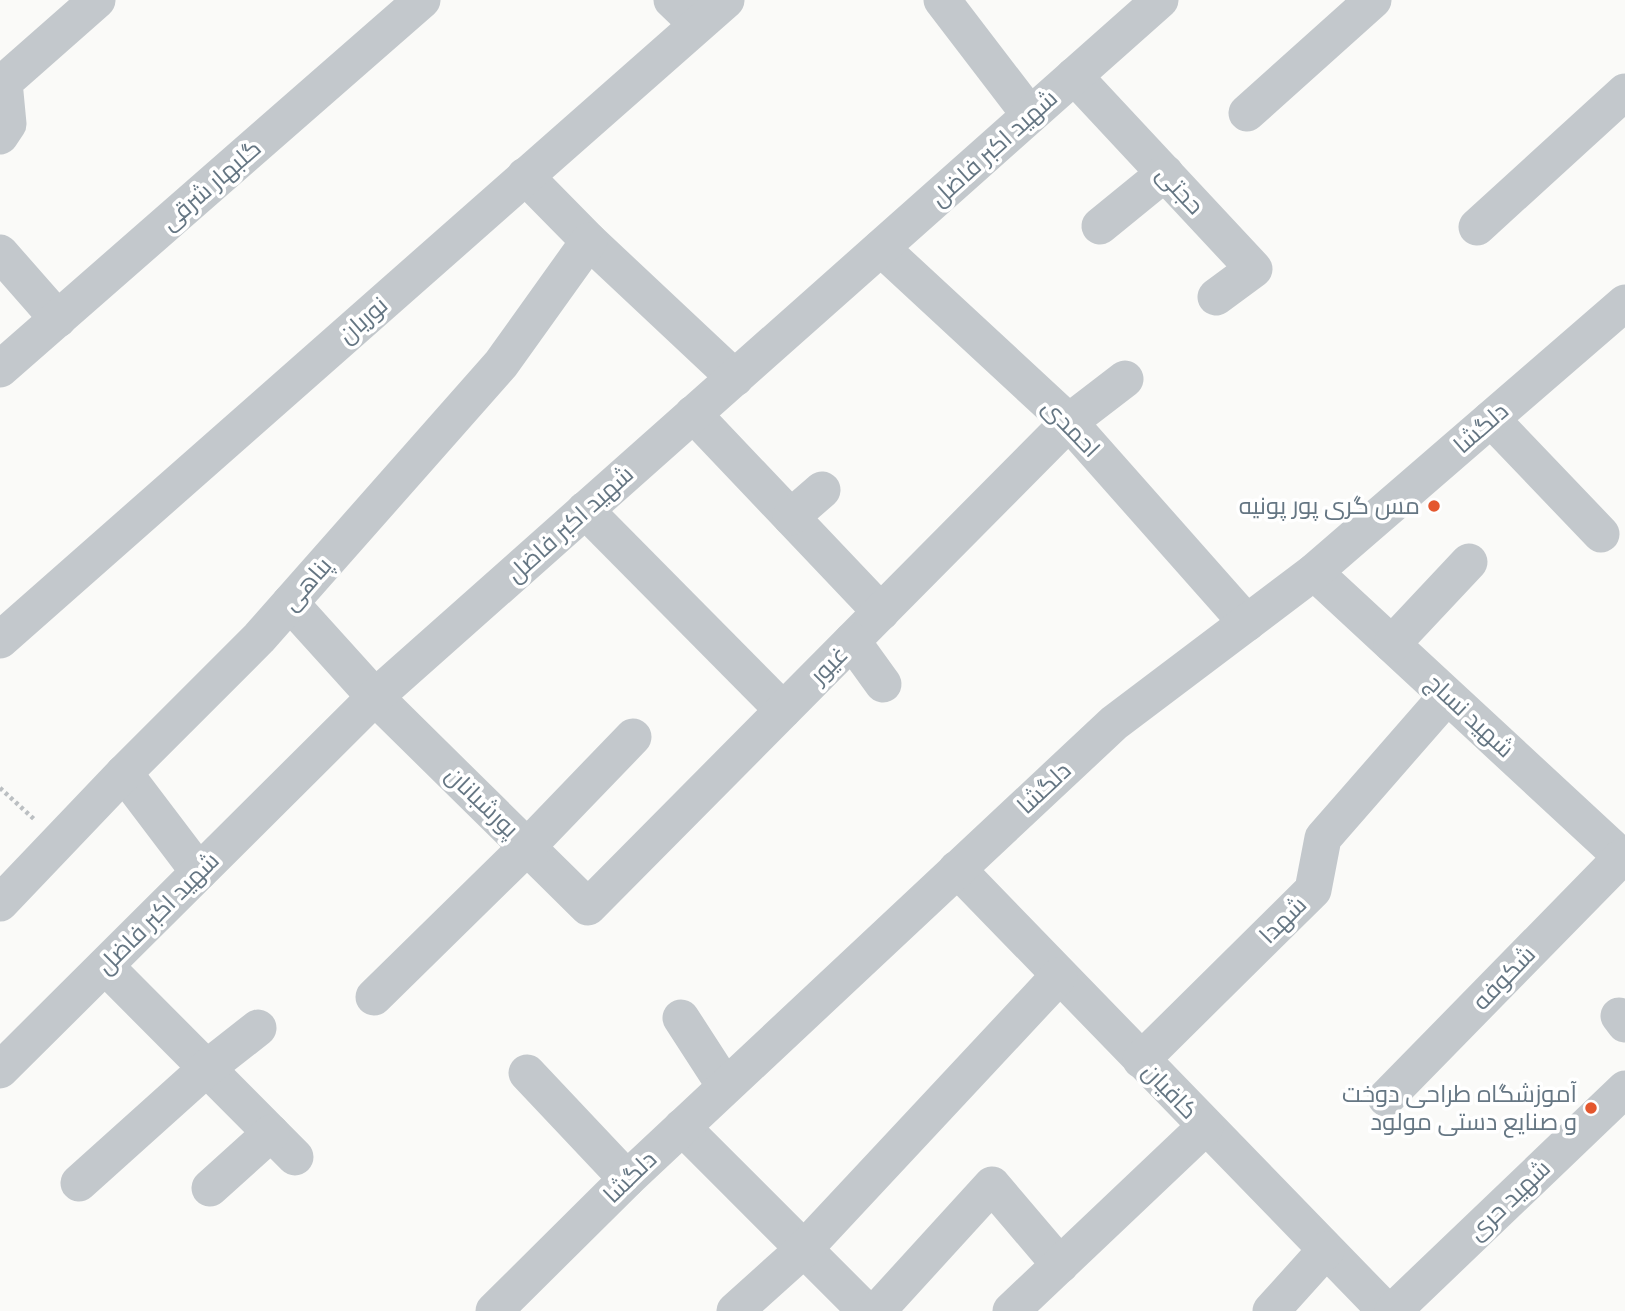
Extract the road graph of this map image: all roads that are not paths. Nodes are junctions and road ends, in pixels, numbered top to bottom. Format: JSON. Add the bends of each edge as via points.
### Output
{"nodes":[{"id":1,"x":97,"y":0,"type":"edge"},
{"id":2,"x":422,"y":0,"type":"edge"},
{"id":3,"x":726,"y":0,"type":"edge"},
{"id":4,"x":942,"y":0,"type":"edge"},
{"id":5,"x":1160,"y":0,"type":"edge"},
{"id":6,"x":1373,"y":0,"type":"edge"},
{"id":7,"x":684,"y":12,"type":"edge"},
{"id":8,"x":1074,"y":76,"type":"junction"},
{"id":9,"x":1625,"y":92,"type":"edge"},
{"id":10,"x":1247,"y":113,"type":"dead end"},
{"id":11,"x":1030,"y":115,"type":"junction"},
{"id":12,"x":0,"y":136,"type":"edge"},
{"id":13,"x":1165,"y":173,"type":"junction"},
{"id":14,"x":525,"y":176,"type":"junction"},
{"id":15,"x":1100,"y":226,"type":"dead end"},
{"id":16,"x":1477,"y":227,"type":"dead end"},
{"id":17,"x":589,"y":242,"type":"junction"},
{"id":18,"x":881,"y":248,"type":"junction"},
{"id":19,"x":0,"y":253,"type":"edge"},
{"id":20,"x":1216,"y":297,"type":"dead end"},
{"id":21,"x":1625,"y":303,"type":"edge"},
{"id":22,"x":58,"y":319,"type":"junction"},
{"id":23,"x":0,"y":369,"type":"edge"},
{"id":24,"x":735,"y":377,"type":"junction"},
{"id":25,"x":1125,"y":379,"type":"dead end"},
{"id":26,"x":694,"y":414,"type":"junction"},
{"id":27,"x":1491,"y":419,"type":"junction"},
{"id":28,"x":1069,"y":422,"type":"junction"},
{"id":29,"x":822,"y":490,"type":"dead end"},
{"id":30,"x":585,"y":510,"type":"junction"},
{"id":31,"x":791,"y":517,"type":"junction"},
{"id":32,"x":1601,"y":534,"type":"dead end"},
{"id":33,"x":1469,"y":562,"type":"dead end"},
{"id":34,"x":1314,"y":572,"type":"junction"},
{"id":35,"x":290,"y":603,"type":"junction"},
{"id":36,"x":881,"y":612,"type":"junction"},
{"id":37,"x":1247,"y":623,"type":"junction"},
{"id":38,"x":0,"y":640,"type":"edge"},
{"id":39,"x":852,"y":641,"type":"junction"},
{"id":40,"x":1392,"y":644,"type":"junction"},
{"id":41,"x":883,"y":684,"type":"dead end"},
{"id":42,"x":1447,"y":696,"type":"junction"},
{"id":43,"x":375,"y":697,"type":"junction"},
{"id":44,"x":783,"y":710,"type":"junction"},
{"id":45,"x":633,"y":737,"type":"dead end"},
{"id":46,"x":124,"y":773,"type":"junction"},
{"id":47,"x":527,"y":847,"type":"junction"},
{"id":48,"x":1623,"y":858,"type":"edge"},
{"id":49,"x":957,"y":869,"type":"junction"},
{"id":50,"x":199,"y":872,"type":"junction"},
{"id":51,"x":0,"y":903,"type":"edge"},
{"id":52,"x":588,"y":907,"type":"joint"},
{"id":53,"x":104,"y":966,"type":"junction"},
{"id":54,"x":1059,"y":976,"type":"junction"},
{"id":55,"x":374,"y":997,"type":"dead end"},
{"id":56,"x":681,"y":1018,"type":"dead end"},
{"id":57,"x":258,"y":1028,"type":"dead end"},
{"id":58,"x":1141,"y":1060,"type":"junction"},
{"id":59,"x":207,"y":1068,"type":"junction"},
{"id":60,"x":0,"y":1070,"type":"edge"},
{"id":61,"x":527,"y":1073,"type":"dead end"},
{"id":62,"x":725,"y":1086,"type":"junction"},
{"id":63,"x":1625,"y":1089,"type":"edge"},
{"id":64,"x":1386,"y":1098,"type":"dead end"},
{"id":65,"x":682,"y":1127,"type":"junction"},
{"id":66,"x":1205,"y":1127,"type":"junction"},
{"id":67,"x":627,"y":1179,"type":"junction"},
{"id":68,"x":79,"y":1183,"type":"dead end"},
{"id":69,"x":211,"y":1188,"type":"dead end"},
{"id":70,"x":804,"y":1249,"type":"junction"},
{"id":71,"x":1326,"y":1250,"type":"junction"},
{"id":72,"x":1060,"y":1265,"type":"junction"},
{"id":73,"x":495,"y":1311,"type":"edge"},
{"id":74,"x":735,"y":1311,"type":"edge"},
{"id":75,"x":866,"y":1311,"type":"edge"},
{"id":76,"x":877,"y":1311,"type":"edge"},
{"id":77,"x":1011,"y":1311,"type":"edge"},
{"id":78,"x":1272,"y":1311,"type":"edge"},
{"id":79,"x":1386,"y":1311,"type":"edge"},
{"id":80,"x":1393,"y":1311,"type":"edge"}],
"edges":[{"from":1,"to":12,"type":"street","via":[[4,82],[8,124]]},
{"from":2,"to":22,"type":"street","name":"گلبهار شرقی"},
{"from":3,"to":7,"type":"street","name":"نوریان"},
{"from":4,"to":11,"type":"street"},
{"from":5,"to":8,"type":"street","name":"شهید اکبر فاضل"},
{"from":6,"to":10,"type":"street"},
{"from":7,"to":14,"type":"street","name":"نوریان"},
{"from":8,"to":11,"type":"street","name":"شهید اکبر فاضل"},
{"from":8,"to":13,"type":"street","name":"حجتی"},
{"from":9,"to":16,"type":"street"},
{"from":11,"to":18,"type":"street","name":"شهید اکبر فاضل"},
{"from":13,"to":15,"type":"street"},
{"from":13,"to":20,"type":"street","name":"حجتی","via":[[1254,270]]},
{"from":14,"to":17,"type":"street"},
{"from":14,"to":38,"type":"street","name":"نوریان"},
{"from":17,"to":24,"type":"street"},
{"from":17,"to":35,"type":"street","name":"پناهی","via":[[501,364]]},
{"from":18,"to":24,"type":"street","name":"شهید اکبر فاضل"},
{"from":18,"to":28,"type":"street","name":"احمدی"},
{"from":19,"to":22,"type":"street"},
{"from":21,"to":27,"type":"street","name":"دلگشا"},
{"from":22,"to":23,"type":"street","name":"گلبهار شرقی"},
{"from":24,"to":26,"type":"street","name":"شهید اکبر فاضل"},
{"from":25,"to":28,"type":"street","name":"غیور"},
{"from":26,"to":30,"type":"street","name":"شهید اکبر فاضل"},
{"from":26,"to":31,"type":"street"},
{"from":27,"to":32,"type":"street"},
{"from":27,"to":34,"type":"street","name":"دلگشا"},
{"from":28,"to":36,"type":"street","name":"غیور"},
{"from":28,"to":37,"type":"street","name":"احمدی"},
{"from":29,"to":31,"type":"street"},
{"from":30,"to":43,"type":"street","name":"شهید اکبر فاضل"},
{"from":30,"to":44,"type":"street"},
{"from":31,"to":36,"type":"street"},
{"from":33,"to":40,"type":"street"},
{"from":34,"to":37,"type":"street","name":"دلگشا"},
{"from":34,"to":40,"type":"street","name":"شهید نساج"},
{"from":35,"to":43,"type":"street","name":"پورشبانان"},
{"from":35,"to":46,"type":"street","name":"پناهی"},
{"from":36,"to":39,"type":"street","name":"غیور"},
{"from":37,"to":49,"type":"street","name":"دلگشا","via":[[1114,723]]},
{"from":39,"to":41,"type":"street"},
{"from":39,"to":44,"type":"street","name":"غیور"},
{"from":40,"to":42,"type":"street","name":"شهید نساج"},
{"from":42,"to":48,"type":"street","name":"شهید نساج"},
{"from":42,"to":58,"type":"street","name":"شهدا","via":[[1323,838],[1313,890]]},
{"from":43,"to":47,"type":"street","name":"پورشبانان"},
{"from":43,"to":50,"type":"street","name":"شهید اکبر فاضل"},
{"from":44,"to":52,"type":"street","name":"غیور"},
{"from":45,"to":47,"type":"street"},
{"from":46,"to":50,"type":"street"},
{"from":46,"to":51,"type":"street","name":"پناهی"},
{"from":47,"to":52,"type":"street","name":"پورشبانان"},
{"from":47,"to":55,"type":"street"},
{"from":48,"to":64,"type":"street","name":"شکوفه"},
{"from":49,"to":54,"type":"street","name":"کافیان"},
{"from":49,"to":62,"type":"street","name":"دلگشا"},
{"from":50,"to":53,"type":"street","name":"شهید اکبر فاضل"},
{"from":53,"to":59,"type":"street"},
{"from":53,"to":60,"type":"street","name":"شهید اکبر فاضل"},
{"from":54,"to":58,"type":"street","name":"کافیان"},
{"from":54,"to":70,"type":"street"},
{"from":56,"to":62,"type":"street"},
{"from":57,"to":59,"type":"street"},
{"from":58,"to":66,"type":"street","name":"کافیان"},
{"from":59,"to":68,"type":"street"},
{"from":59,"to":69,"type":"street","via":[[283,1145]]},
{"from":61,"to":67,"type":"street"},
{"from":62,"to":65,"type":"street","name":"دلگشا"},
{"from":63,"to":80,"type":"street","name":"شهید حری"},
{"from":65,"to":67,"type":"street","name":"دلگشا"},
{"from":65,"to":70,"type":"street"},
{"from":66,"to":71,"type":"street","name":"کافیان"},
{"from":66,"to":72,"type":"street"},
{"from":67,"to":73,"type":"street","name":"دلگشا"},
{"from":70,"to":74,"type":"street"},
{"from":70,"to":75,"type":"street"},
{"from":71,"to":78,"type":"street"},
{"from":71,"to":79,"type":"street","name":"کافیان"},
{"from":72,"to":76,"type":"street","via":[[992,1185]]},
{"from":72,"to":77,"type":"street"}]}
